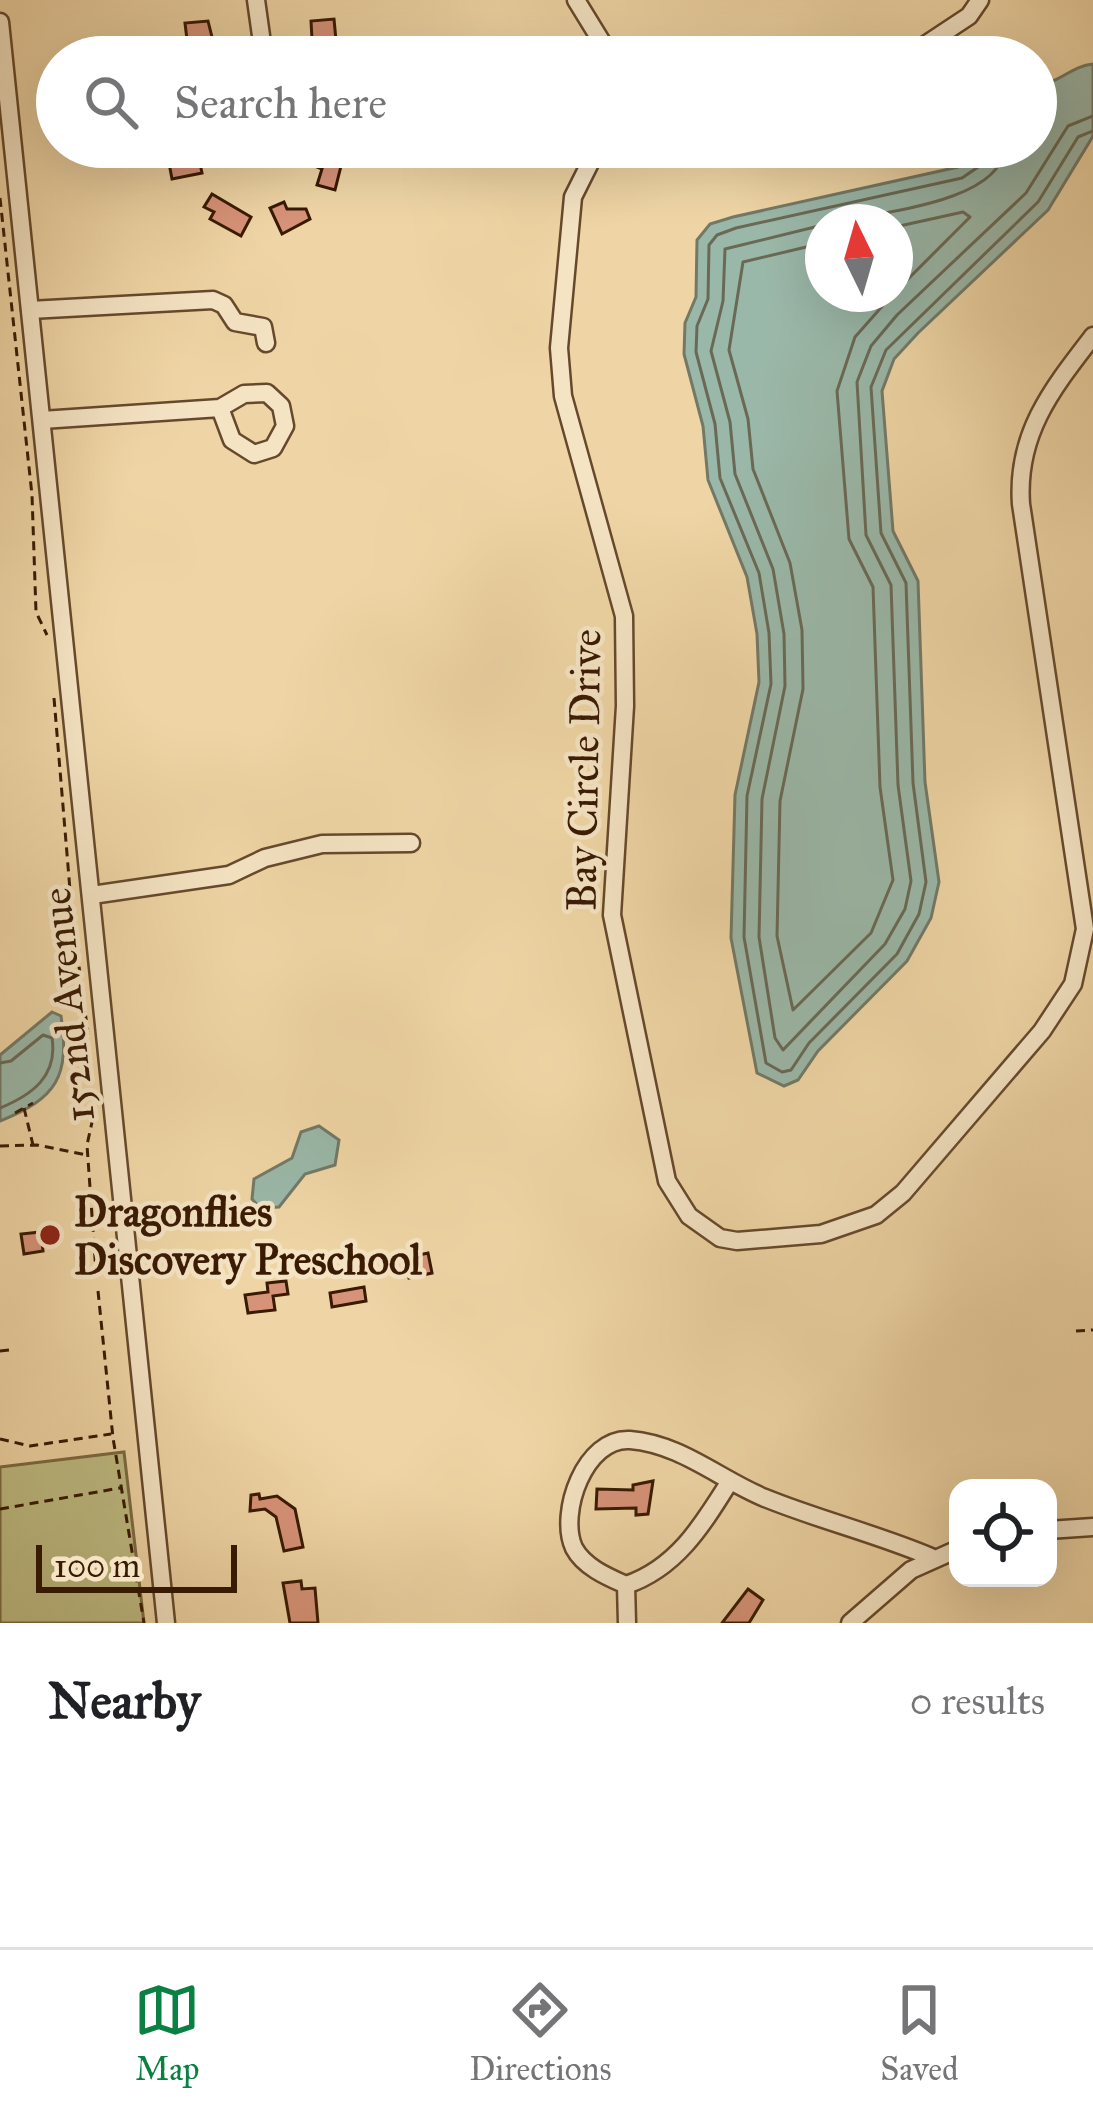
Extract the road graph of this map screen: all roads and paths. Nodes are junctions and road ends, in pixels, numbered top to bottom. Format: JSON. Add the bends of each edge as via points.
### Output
{"nodes":[{"id":1,"x":256,"y":0,"type":"edge"},
{"id":2,"x":576,"y":0,"type":"edge"},
{"id":3,"x":980,"y":0,"type":"edge"},
{"id":4,"x":0,"y":22,"type":"edge"},
{"id":5,"x":261,"y":36,"type":"edge"},
{"id":6,"x":598,"y":36,"type":"edge"},
{"id":7,"x":939,"y":36,"type":"edge"},
{"id":8,"x":588,"y":168,"type":"edge"},
{"id":9,"x":0,"y":198,"type":"edge"},
{"id":10,"x":30,"y":310,"type":"junction"},
{"id":11,"x":1093,"y":336,"type":"edge"},
{"id":12,"x":266,"y":343,"type":"dead end"},
{"id":13,"x":220,"y":408,"type":"dead end"},
{"id":14,"x":42,"y":420,"type":"junction"},
{"id":15,"x":49,"y":640,"type":"dead end"},
{"id":16,"x":54,"y":696,"type":"dead end"},
{"id":17,"x":411,"y":843,"type":"dead end"},
{"id":18,"x":92,"y":895,"type":"junction"},
{"id":19,"x":92,"y":1057,"type":"dead end"},
{"id":20,"x":97,"y":1100,"type":"dead end"},
{"id":21,"x":33,"y":1103,"type":"dead end"},
{"id":22,"x":24,"y":1108,"type":"junction"},
{"id":23,"x":15,"y":1113,"type":"dead end"},
{"id":24,"x":33,"y":1145,"type":"junction"},
{"id":25,"x":0,"y":1146,"type":"edge"},
{"id":26,"x":88,"y":1156,"type":"junction"},
{"id":27,"x":97,"y":1272,"type":"dead end"},
{"id":28,"x":98,"y":1291,"type":"dead end"},
{"id":29,"x":1093,"y":1330,"type":"edge"},
{"id":30,"x":1076,"y":1331,"type":"dead end"},
{"id":31,"x":113,"y":1433,"type":"junction"},
{"id":32,"x":0,"y":1439,"type":"edge"},
{"id":33,"x":730,"y":1481,"type":"junction"},
{"id":34,"x":120,"y":1488,"type":"junction"},
{"id":35,"x":0,"y":1509,"type":"edge"},
{"id":36,"x":1093,"y":1527,"type":"edge"},
{"id":37,"x":1057,"y":1529,"type":"edge"},
{"id":38,"x":949,"y":1552,"type":"edge"},
{"id":39,"x":931,"y":1557,"type":"junction"},
{"id":40,"x":626,"y":1585,"type":"junction"},
{"id":41,"x":144,"y":1623,"type":"edge"},
{"id":42,"x":166,"y":1623,"type":"edge"},
{"id":43,"x":627,"y":1623,"type":"edge"},
{"id":44,"x":850,"y":1623,"type":"edge"}],
"edges":[{"from":1,"to":5,"type":"street"},
{"from":2,"to":6,"type":"street"},
{"from":3,"to":7,"type":"street"},
{"from":4,"to":10,"type":"street","name":"152nd Avenue"},
{"from":8,"to":11,"type":"street","name":"Bay Circle Drive","via":[[573,197],[559,348],[563,396],[624,616],[612,915],[667,1180],[689,1216],[720,1238],[821,1234],[876,1215],[1042,1031],[1072,984],[1085,929],[1019,479],[1032,424]]},
{"from":9,"to":15,"type":"path","via":[[32,495],[36,612]]},
{"from":10,"to":12,"type":"street","via":[[213,300],[236,322],[262,327]]},
{"from":10,"to":14,"type":"street","name":"152nd Avenue"},
{"from":13,"to":14,"type":"street"},
{"from":14,"to":18,"type":"street","name":"152nd Avenue"},
{"from":16,"to":19,"type":"path"},
{"from":17,"to":18,"type":"street","via":[[322,844],[229,875]]},
{"from":18,"to":42,"type":"street","name":"152nd Avenue"},
{"from":20,"to":26,"type":"path"},
{"from":21,"to":22,"type":"path"},
{"from":22,"to":23,"type":"path"},
{"from":22,"to":24,"type":"path"},
{"from":24,"to":25,"type":"path"},
{"from":24,"to":26,"type":"path"},
{"from":26,"to":27,"type":"path"},
{"from":28,"to":31,"type":"path"},
{"from":29,"to":30,"type":"path"},
{"from":31,"to":32,"type":"path","via":[[30,1446]]},
{"from":31,"to":34,"type":"path"},
{"from":33,"to":39,"type":"street"},
{"from":33,"to":40,"type":"street","via":[[682,1549]]},
{"from":33,"to":40,"type":"street","via":[[650,1443],[624,1439],[597,1451],[574,1502],[573,1546],[584,1562]]},
{"from":34,"to":35,"type":"path"},
{"from":34,"to":41,"type":"path"},
{"from":36,"to":37,"type":"street"},
{"from":38,"to":39,"type":"street"},
{"from":39,"to":44,"type":"street"},
{"from":40,"to":43,"type":"street"}]}
